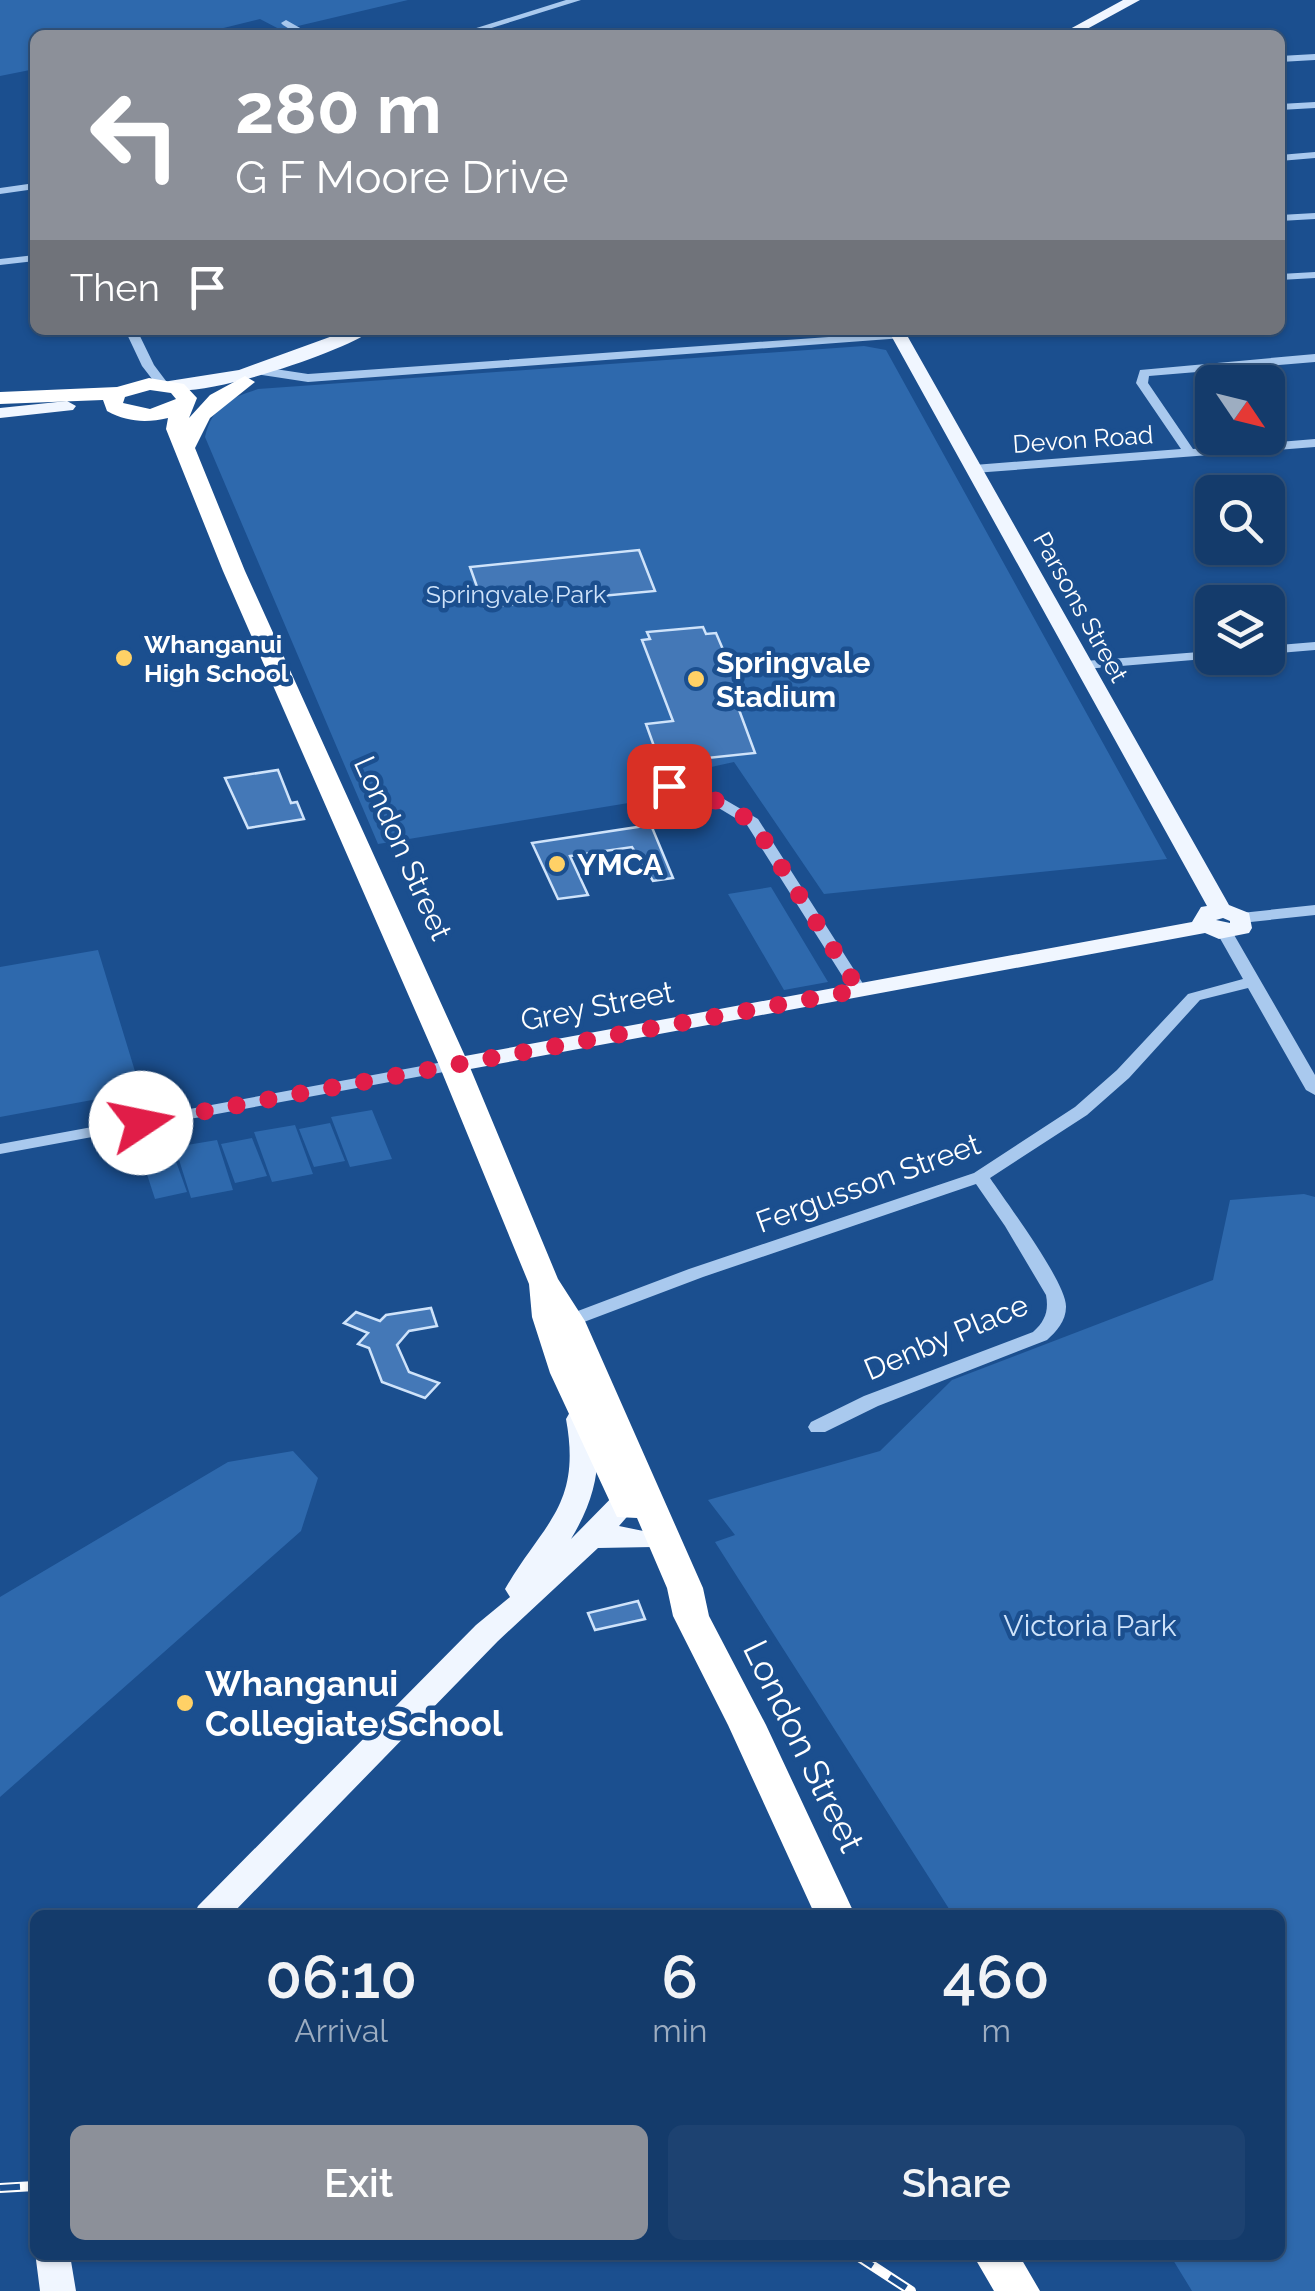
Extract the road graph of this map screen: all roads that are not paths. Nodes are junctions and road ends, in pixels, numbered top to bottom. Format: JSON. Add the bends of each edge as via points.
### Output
{"nodes":[{"id":1,"x":576,"y":0,"type":"edge"},
{"id":2,"x":1133,"y":0,"type":"edge"},
{"id":3,"x":286,"y":23,"type":"dead end"},
{"id":4,"x":298,"y":30,"type":"edge"},
{"id":5,"x":476,"y":30,"type":"edge"},
{"id":6,"x":1076,"y":30,"type":"edge"},
{"id":7,"x":1315,"y":57,"type":"edge"},
{"id":8,"x":1285,"y":59,"type":"edge"},
{"id":9,"x":1315,"y":105,"type":"edge"},
{"id":10,"x":1285,"y":107,"type":"edge"},
{"id":11,"x":1315,"y":155,"type":"edge"},
{"id":12,"x":1285,"y":158,"type":"edge"},
{"id":13,"x":30,"y":187,"type":"edge"},
{"id":14,"x":0,"y":191,"type":"edge"},
{"id":15,"x":1315,"y":216,"type":"edge"},
{"id":16,"x":1285,"y":218,"type":"edge"},
{"id":17,"x":30,"y":259,"type":"edge"},
{"id":18,"x":0,"y":262,"type":"edge"},
{"id":19,"x":1315,"y":275,"type":"edge"},
{"id":20,"x":1285,"y":277,"type":"edge"},
{"id":21,"x":133,"y":335,"type":"edge"},
{"id":22,"x":352,"y":335,"type":"edge"},
{"id":23,"x":871,"y":335,"type":"edge"},
{"id":24,"x":898,"y":335,"type":"edge"},
{"id":25,"x":1315,"y":358,"type":"edge"},
{"id":26,"x":148,"y":366,"type":"junction"},
{"id":27,"x":253,"y":376,"type":"junction"},
{"id":28,"x":166,"y":385,"type":"junction"},
{"id":29,"x":0,"y":400,"type":"edge"},
{"id":30,"x":127,"y":402,"type":"junction"},
{"id":31,"x":183,"y":405,"type":"junction"},
{"id":32,"x":68,"y":406,"type":"junction"},
{"id":33,"x":0,"y":413,"type":"edge"},
{"id":34,"x":1315,"y":444,"type":"edge"},
{"id":35,"x":188,"y":451,"type":"junction"},
{"id":36,"x":1190,"y":453,"type":"junction"},
{"id":37,"x":974,"y":470,"type":"junction"},
{"id":38,"x":1315,"y":646,"type":"edge"},
{"id":39,"x":1285,"y":649,"type":"edge"},
{"id":40,"x":1195,"y":655,"type":"edge"},
{"id":41,"x":1085,"y":665,"type":"junction"},
{"id":42,"x":669,"y":786,"type":"dead end"},
{"id":43,"x":1315,"y":910,"type":"edge"},
{"id":44,"x":1223,"y":922,"type":"junction"},
{"id":45,"x":1252,"y":982,"type":"junction"},
{"id":46,"x":859,"y":990,"type":"junction"},
{"id":47,"x":454,"y":1065,"type":"junction"},
{"id":48,"x":1315,"y":1090,"type":"edge"},
{"id":49,"x":0,"y":1148,"type":"edge"},
{"id":50,"x":980,"y":1177,"type":"junction"},
{"id":51,"x":542,"y":1279,"type":"junction"},
{"id":52,"x":570,"y":1321,"type":"junction"},
{"id":53,"x":574,"y":1393,"type":"junction"},
{"id":54,"x":818,"y":1427,"type":"dead end"},
{"id":55,"x":633,"y":1494,"type":"junction"},
{"id":56,"x":590,"y":1539,"type":"junction"},
{"id":57,"x":643,"y":1540,"type":"junction"},
{"id":58,"x":690,"y":1616,"type":"junction"},
{"id":59,"x":487,"y":1633,"type":"junction"},
{"id":60,"x":215,"y":1910,"type":"edge"},
{"id":61,"x":833,"y":1910,"type":"edge"},
{"id":62,"x":53,"y":2260,"type":"edge"},
{"id":63,"x":997,"y":2260,"type":"edge"},
{"id":64,"x":58,"y":2291,"type":"edge"},
{"id":65,"x":1018,"y":2291,"type":"edge"}],
"edges":[{"from":1,"to":5,"type":"street"},
{"from":2,"to":6,"type":"main road"},
{"from":3,"to":4,"type":"street"},
{"from":7,"to":8,"type":"street"},
{"from":9,"to":10,"type":"street"},
{"from":11,"to":12,"type":"street"},
{"from":13,"to":14,"type":"street"},
{"from":15,"to":16,"type":"street"},
{"from":17,"to":18,"type":"street"},
{"from":19,"to":20,"type":"street"},
{"from":21,"to":26,"type":"street"},
{"from":22,"to":27,"type":"main road"},
{"from":23,"to":27,"type":"street","via":[[308,378]]},
{"from":24,"to":37,"type":"main road","name":"Parsons Street"},
{"from":25,"to":36,"type":"street","via":[[1144,373],[1142,383]]},
{"from":26,"to":28,"type":"street"},
{"from":26,"to":30,"type":"street"},
{"from":27,"to":28,"type":"main road"},
{"from":27,"to":31,"type":"main road"},
{"from":27,"to":35,"type":"highway","via":[[201,413]]},
{"from":28,"to":30,"type":"highway"},
{"from":28,"to":31,"type":"highway","via":[[185,394]]},
{"from":29,"to":30,"type":"highway"},
{"from":29,"to":32,"type":"highway"},
{"from":30,"to":31,"type":"highway"},
{"from":30,"to":32,"type":"highway"},
{"from":30,"to":35,"type":"highway"},
{"from":31,"to":35,"type":"highway","name":"London Street","via":[[178,429]]},
{"from":32,"to":33,"type":"main road"},
{"from":34,"to":36,"type":"street","name":"Devon Road"},
{"from":35,"to":47,"type":"highway","name":"London Street","via":[[234,571]]},
{"from":36,"to":37,"type":"street","name":"Devon Road"},
{"from":37,"to":41,"type":"main road","name":"Parsons Street"},
{"from":38,"to":39,"type":"street"},
{"from":40,"to":41,"type":"street"},
{"from":41,"to":44,"type":"main road","name":"Parsons Street"},
{"from":42,"to":46,"type":"street","via":[[717,801],[753,822]]},
{"from":43,"to":44,"type":"street"},
{"from":44,"to":45,"type":"street","name":"Parsons Street"},
{"from":44,"to":46,"type":"main road","name":"Grey Street"},
{"from":45,"to":48,"type":"street","name":"Parsons Street"},
{"from":45,"to":50,"type":"street","name":"Fergusson Street","via":[[1194,997],[1081,1111]]},
{"from":46,"to":47,"type":"main road","name":"Grey Street"},
{"from":47,"to":49,"type":"street","name":"Grey Street"},
{"from":47,"to":51,"type":"highway","name":"London Street"},
{"from":50,"to":52,"type":"street","name":"Fergusson Street"},
{"from":50,"to":54,"type":"street","name":"Denby Place","via":[[1055,1295],[1058,1307],[1049,1328]]},
{"from":51,"to":52,"type":"highway","name":"London Street"},
{"from":51,"to":53,"type":"highway","name":"London Street","via":[[548,1326]]},
{"from":52,"to":55,"type":"highway","name":"London Street"},
{"from":53,"to":55,"type":"highway","name":"London Street"},
{"from":53,"to":59,"type":"main road","via":[[586,1457],[575,1511]]},
{"from":55,"to":56,"type":"main road"},
{"from":55,"to":57,"type":"highway","name":"London Street"},
{"from":55,"to":58,"type":"highway","name":"London Street","via":[[685,1588]]},
{"from":56,"to":57,"type":"main road"},
{"from":56,"to":59,"type":"main road"},
{"from":57,"to":58,"type":"highway","name":"London Street","via":[[671,1595]]},
{"from":58,"to":61,"type":"highway","name":"London Street"},
{"from":59,"to":60,"type":"main road"},
{"from":62,"to":64,"type":"main road"},
{"from":63,"to":65,"type":"highway"}]}
